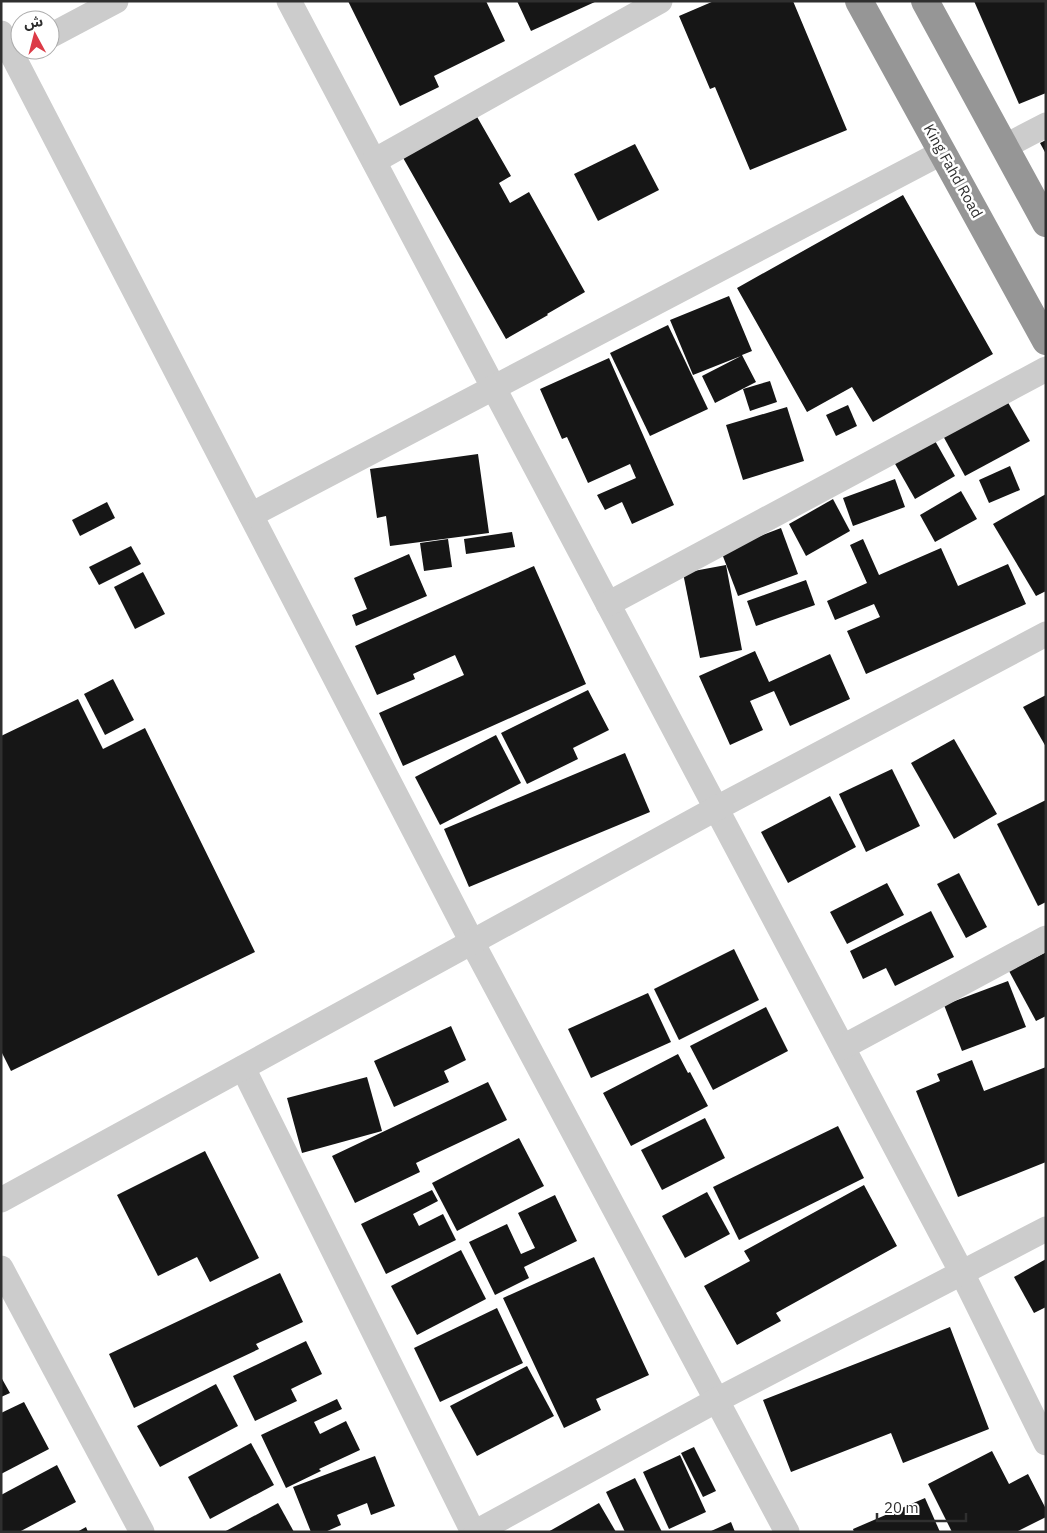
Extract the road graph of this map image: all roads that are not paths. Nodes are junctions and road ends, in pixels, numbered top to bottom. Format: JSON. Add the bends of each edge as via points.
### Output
{"nodes":[{"id":1,"x":116,"y":1,"type":"edge"},
{"id":2,"x":289,"y":1,"type":"edge"},
{"id":3,"x":660,"y":1,"type":"edge"},
{"id":4,"x":859,"y":1,"type":"edge"},
{"id":5,"x":925,"y":1,"type":"edge"},
{"id":6,"x":60,"y":31,"type":"edge"},
{"id":7,"x":1,"y":33,"type":"edge"},
{"id":8,"x":10,"y":50,"type":"edge"},
{"id":9,"x":15,"y":60,"type":"edge"},
{"id":10,"x":1046,"y":125,"type":"edge"},
{"id":11,"x":1004,"y":147,"type":"junction"},
{"id":12,"x":943,"y":152,"type":"junction"},
{"id":13,"x":374,"y":161,"type":"junction"},
{"id":14,"x":1046,"y":223,"type":"edge"},
{"id":15,"x":1046,"y":341,"type":"edge"},
{"id":16,"x":1046,"y":369,"type":"edge"},
{"id":17,"x":494,"y":388,"type":"junction"},
{"id":18,"x":251,"y":515,"type":"junction"},
{"id":19,"x":608,"y":604,"type":"junction"},
{"id":20,"x":1046,"y":634,"type":"edge"},
{"id":21,"x":716,"y":808,"type":"junction"},
{"id":22,"x":1046,"y":938,"type":"edge"},
{"id":23,"x":472,"y":942,"type":"junction"},
{"id":24,"x":844,"y":1047,"type":"junction"},
{"id":25,"x":243,"y":1068,"type":"junction"},
{"id":26,"x":1,"y":1200,"type":"edge"},
{"id":27,"x":1046,"y":1229,"type":"edge"},
{"id":28,"x":1,"y":1268,"type":"edge"},
{"id":29,"x":962,"y":1273,"type":"junction"},
{"id":30,"x":717,"y":1400,"type":"junction"},
{"id":31,"x":1046,"y":1443,"type":"edge"},
{"id":32,"x":142,"y":1532,"type":"edge"},
{"id":33,"x":475,"y":1532,"type":"edge"},
{"id":34,"x":787,"y":1532,"type":"edge"}],
"edges":[{"from":1,"to":6,"type":"street"},
{"from":2,"to":13,"type":"street"},
{"from":3,"to":13,"type":"street"},
{"from":4,"to":12,"type":"highway","name":"King Fahd Road"},
{"from":5,"to":11,"type":"highway"},
{"from":7,"to":8,"type":"street"},
{"from":9,"to":18,"type":"street"},
{"from":10,"to":11,"type":"street"},
{"from":11,"to":14,"type":"highway"},
{"from":12,"to":15,"type":"highway","name":"King Fahd Road"},
{"from":12,"to":17,"type":"street"},
{"from":13,"to":17,"type":"street"},
{"from":16,"to":19,"type":"street"},
{"from":17,"to":18,"type":"street"},
{"from":17,"to":19,"type":"street"},
{"from":18,"to":23,"type":"street"},
{"from":19,"to":21,"type":"street"},
{"from":20,"to":21,"type":"street"},
{"from":21,"to":23,"type":"street"},
{"from":21,"to":24,"type":"street"},
{"from":22,"to":24,"type":"street"},
{"from":23,"to":25,"type":"street"},
{"from":23,"to":30,"type":"street"},
{"from":24,"to":29,"type":"street"},
{"from":25,"to":26,"type":"street"},
{"from":25,"to":33,"type":"street"},
{"from":27,"to":29,"type":"street"},
{"from":28,"to":32,"type":"street"},
{"from":29,"to":30,"type":"street"},
{"from":29,"to":31,"type":"street"},
{"from":30,"to":33,"type":"street"},
{"from":30,"to":34,"type":"street"}]}
